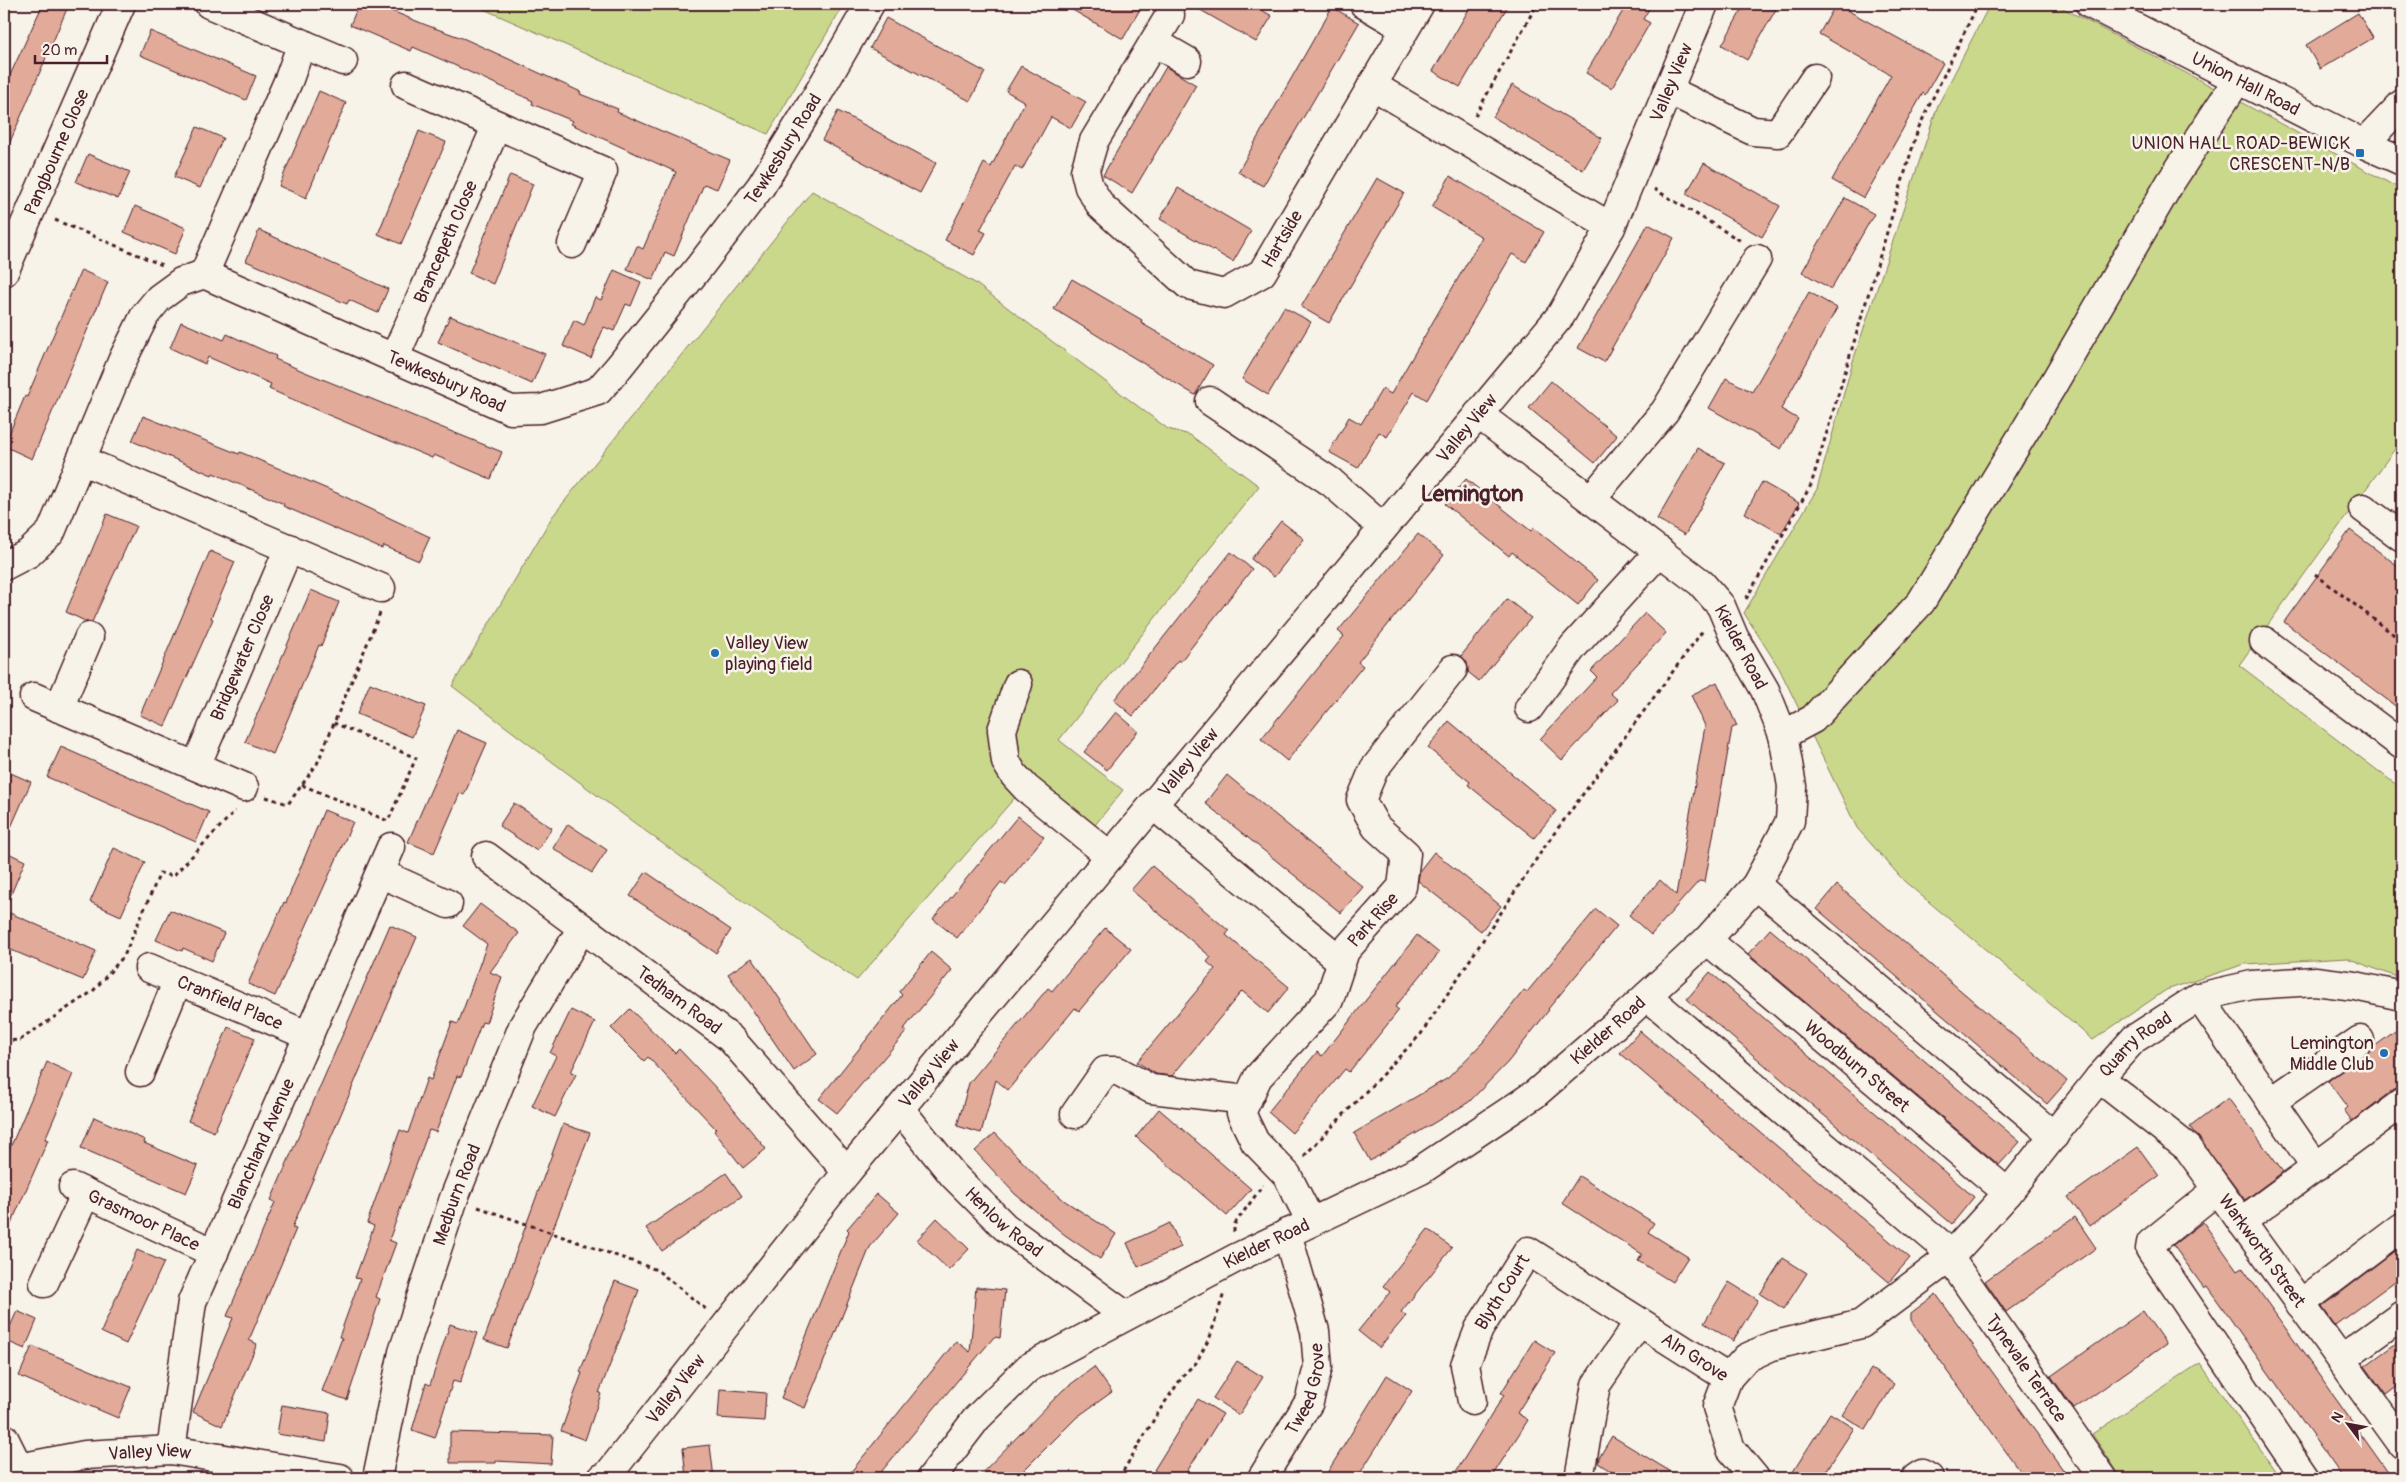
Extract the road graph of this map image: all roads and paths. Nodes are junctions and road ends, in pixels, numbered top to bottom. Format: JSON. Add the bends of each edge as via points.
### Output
{"nodes":[{"id":1,"x":121,"y":4,"type":"edge"},
{"id":2,"x":209,"y":4,"type":"edge"},
{"id":3,"x":870,"y":4,"type":"edge"},
{"id":4,"x":1364,"y":4,"type":"edge"},
{"id":5,"x":1420,"y":4,"type":"edge"},
{"id":6,"x":1538,"y":4,"type":"edge"},
{"id":7,"x":1704,"y":4,"type":"edge"},
{"id":8,"x":1978,"y":4,"type":"edge"},
{"id":9,"x":2090,"y":4,"type":"edge"},
{"id":10,"x":1170,"y":15,"type":"dead end"},
{"id":11,"x":1405,"y":28,"type":"junction"},
{"id":12,"x":1154,"y":42,"type":"junction"},
{"id":13,"x":302,"y":44,"type":"junction"},
{"id":14,"x":343,"y":61,"type":"dead end"},
{"id":15,"x":1187,"y":61,"type":"dead end"},
{"id":16,"x":1816,"y":78,"type":"dead end"},
{"id":17,"x":2238,"y":79,"type":"junction"},
{"id":18,"x":406,"y":85,"type":"dead end"},
{"id":19,"x":1372,"y":85,"type":"junction"},
{"id":20,"x":1668,"y":90,"type":"junction"},
{"id":21,"x":2402,"y":104,"type":"edge"},
{"id":22,"x":497,"y":125,"type":"junction"},
{"id":23,"x":1462,"y":139,"type":"junction"},
{"id":24,"x":2364,"y":144,"type":"junction"},
{"id":25,"x":2402,"y":161,"type":"edge"},
{"id":26,"x":1632,"y":176,"type":"junction"},
{"id":27,"x":31,"y":210,"type":"junction"},
{"id":28,"x":1611,"y":227,"type":"junction"},
{"id":29,"x":572,"y":244,"type":"dead end"},
{"id":30,"x":1757,"y":259,"type":"joint"},
{"id":31,"x":4,"y":272,"type":"edge"},
{"id":32,"x":192,"y":278,"type":"junction"},
{"id":33,"x":394,"y":359,"type":"junction"},
{"id":34,"x":1210,"y":401,"type":"dead end"},
{"id":35,"x":1478,"y":414,"type":"junction"},
{"id":36,"x":81,"y":460,"type":"junction"},
{"id":37,"x":1590,"y":499,"type":"junction"},
{"id":38,"x":2363,"y":508,"type":"dead end"},
{"id":39,"x":1383,"y":528,"type":"junction"},
{"id":40,"x":2402,"y":537,"type":"edge"},
{"id":41,"x":289,"y":548,"type":"junction"},
{"id":42,"x":1660,"y":552,"type":"junction"},
{"id":43,"x":4,"y":566,"type":"edge"},
{"id":44,"x":2315,"y":574,"type":"dead end"},
{"id":45,"x":381,"y":588,"type":"joint"},
{"id":46,"x":1721,"y":606,"type":"junction"},
{"id":47,"x":89,"y":637,"type":"dead end"},
{"id":48,"x":2402,"y":640,"type":"edge"},
{"id":49,"x":2264,"y":641,"type":"dead end"},
{"id":50,"x":1453,"y":669,"type":"dead end"},
{"id":51,"x":1018,"y":684,"type":"dead end"},
{"id":52,"x":34,"y":697,"type":"dead end"},
{"id":53,"x":59,"y":708,"type":"junction"},
{"id":54,"x":1529,"y":708,"type":"dead end"},
{"id":55,"x":334,"y":723,"type":"junction"},
{"id":56,"x":1783,"y":735,"type":"junction"},
{"id":57,"x":2402,"y":745,"type":"edge"},
{"id":58,"x":196,"y":766,"type":"junction"},
{"id":59,"x":302,"y":785,"type":"junction"},
{"id":60,"x":248,"y":796,"type":"junction"},
{"id":61,"x":1153,"y":805,"type":"junction"},
{"id":62,"x":392,"y":847,"type":"dead end"},
{"id":63,"x":486,"y":856,"type":"dead end"},
{"id":64,"x":1110,"y":856,"type":"junction"},
{"id":65,"x":380,"y":873,"type":"junction"},
{"id":66,"x":1756,"y":885,"type":"junction"},
{"id":67,"x":448,"y":904,"type":"dead end"},
{"id":68,"x":582,"y":928,"type":"junction"},
{"id":69,"x":1707,"y":940,"type":"junction"},
{"id":70,"x":1342,"y":961,"type":"junction"},
{"id":71,"x":149,"y":968,"type":"dead end"},
{"id":72,"x":178,"y":980,"type":"junction"},
{"id":73,"x":1647,"y":996,"type":"junction"},
{"id":74,"x":2402,"y":996,"type":"edge"},
{"id":75,"x":2200,"y":997,"type":"junction"},
{"id":76,"x":309,"y":1036,"type":"junction"},
{"id":77,"x":2360,"y":1040,"type":"dead end"},
{"id":78,"x":4,"y":1041,"type":"edge"},
{"id":79,"x":140,"y":1072,"type":"dead end"},
{"id":80,"x":2099,"y":1078,"type":"junction"},
{"id":81,"x":1247,"y":1100,"type":"junction"},
{"id":82,"x":2271,"y":1102,"type":"junction"},
{"id":83,"x":2402,"y":1103,"type":"edge"},
{"id":84,"x":900,"y":1109,"type":"junction"},
{"id":85,"x":1075,"y":1114,"type":"dead end"},
{"id":86,"x":2054,"y":1136,"type":"junction"},
{"id":87,"x":2316,"y":1167,"type":"junction"},
{"id":88,"x":847,"y":1172,"type":"junction"},
{"id":89,"x":1287,"y":1175,"type":"junction"},
{"id":90,"x":2218,"y":1190,"type":"junction"},
{"id":91,"x":2008,"y":1193,"type":"junction"},
{"id":92,"x":454,"y":1198,"type":"junction"},
{"id":93,"x":1311,"y":1222,"type":"junction"},
{"id":94,"x":2242,"y":1222,"type":"junction"},
{"id":95,"x":2402,"y":1227,"type":"edge"},
{"id":96,"x":1287,"y":1233,"type":"junction"},
{"id":97,"x":214,"y":1253,"type":"junction"},
{"id":98,"x":1236,"y":1258,"type":"junction"},
{"id":99,"x":1949,"y":1258,"type":"junction"},
{"id":100,"x":44,"y":1283,"type":"dead end"},
{"id":101,"x":2300,"y":1304,"type":"junction"},
{"id":102,"x":2402,"y":1314,"type":"edge"},
{"id":103,"x":1125,"y":1315,"type":"junction"},
{"id":104,"x":1638,"y":1322,"type":"junction"},
{"id":105,"x":726,"y":1326,"type":"junction"},
{"id":106,"x":2341,"y":1360,"type":"junction"},
{"id":107,"x":1728,"y":1378,"type":"junction"},
{"id":108,"x":1472,"y":1402,"type":"dead end"},
{"id":109,"x":4,"y":1438,"type":"edge"},
{"id":110,"x":2400,"y":1438,"type":"edge"},
{"id":111,"x":170,"y":1450,"type":"junction"},
{"id":112,"x":22,"y":1473,"type":"edge"},
{"id":113,"x":607,"y":1477,"type":"edge"},
{"id":114,"x":340,"y":1478,"type":"edge"},
{"id":115,"x":377,"y":1478,"type":"edge"},
{"id":116,"x":931,"y":1478,"type":"edge"},
{"id":117,"x":1120,"y":1478,"type":"edge"},
{"id":118,"x":1262,"y":1478,"type":"edge"},
{"id":119,"x":1579,"y":1478,"type":"edge"},
{"id":120,"x":1755,"y":1478,"type":"edge"},
{"id":121,"x":1916,"y":1478,"type":"edge"},
{"id":122,"x":1929,"y":1478,"type":"edge"},
{"id":123,"x":2103,"y":1478,"type":"edge"},
{"id":124,"x":2305,"y":1478,"type":"edge"}],
"edges":[{"from":1,"to":27,"type":"street","name":"Pangbourne Close"},
{"from":2,"to":13,"type":"street"},
{"from":3,"to":33,"type":"street","name":"Tewkesbury Road","via":[[761,186],[598,391],[541,409],[512,410]]},
{"from":4,"to":11,"type":"street"},
{"from":5,"to":11,"type":"street","name":"Hartside"},
{"from":6,"to":23,"type":"path"},
{"from":7,"to":20,"type":"street","name":"Valley View"},
{"from":8,"to":46,"type":"path","via":[[1918,129],[1811,485],[1742,607]]},
{"from":9,"to":17,"type":"street","name":"Union Hall Road"},
{"from":10,"to":12,"type":"street","name":"Hartside"},
{"from":11,"to":19,"type":"street","name":"Hartside"},
{"from":12,"to":15,"type":"street"},
{"from":12,"to":19,"type":"street","name":"Hartside","via":[[1094,141],[1085,171],[1089,188],[1101,206],[1188,285],[1224,294],[1262,273]]},
{"from":13,"to":14,"type":"street"},
{"from":13,"to":32,"type":"street","via":[[289,79]]},
{"from":16,"to":20,"type":"street","via":[[1778,133],[1753,132]]},
{"from":17,"to":24,"type":"street","name":"Union Hall Road"},
{"from":17,"to":56,"type":"street","via":[[2170,183],[1921,602],[1813,719]]},
{"from":18,"to":22,"type":"street"},
{"from":19,"to":23,"type":"street"},
{"from":20,"to":26,"type":"street","name":"Valley View"},
{"from":21,"to":24,"type":"street"},
{"from":22,"to":29,"type":"street","via":[[603,171]]},
{"from":22,"to":33,"type":"street","name":"Brancepeth Close"},
{"from":23,"to":28,"type":"street"},
{"from":24,"to":25,"type":"street","name":"Union Hall Road"},
{"from":26,"to":28,"type":"street","name":"Valley View"},
{"from":26,"to":30,"type":"path","via":[[1761,252]]},
{"from":27,"to":31,"type":"street","name":"Pangbourne Close"},
{"from":27,"to":32,"type":"path"},
{"from":28,"to":35,"type":"street","name":"Valley View","via":[[1561,315]]},
{"from":30,"to":37,"type":"street","via":[[1665,411]]},
{"from":32,"to":33,"type":"street","name":"Tewkesbury Road"},
{"from":32,"to":36,"type":"street","via":[[160,298],[145,315]]},
{"from":34,"to":39,"type":"street","via":[[1331,482]]},
{"from":35,"to":37,"type":"street","name":"Kielder Road"},
{"from":35,"to":39,"type":"street","name":"Valley View"},
{"from":36,"to":41,"type":"street"},
{"from":36,"to":43,"type":"street","via":[[52,532],[29,553]]},
{"from":37,"to":42,"type":"street","name":"Kielder Road"},
{"from":38,"to":40,"type":"street"},
{"from":39,"to":61,"type":"street","name":"Valley View"},
{"from":41,"to":45,"type":"street"},
{"from":41,"to":58,"type":"street","name":"Bridgewater Close"},
{"from":42,"to":46,"type":"street","name":"Kielder Road","via":[[1701,583]]},
{"from":42,"to":54,"type":"street","via":[[1573,647]]},
{"from":44,"to":48,"type":"path"},
{"from":45,"to":55,"type":"path","via":[[390,591]]},
{"from":46,"to":56,"type":"street","name":"Kielder Road","via":[[1734,637],[1765,690]]},
{"from":46,"to":89,"type":"path","via":[[1545,846],[1421,1034]]},
{"from":47,"to":53,"type":"street"},
{"from":49,"to":57,"type":"street"},
{"from":50,"to":70,"type":"street","name":"Park Rise","via":[[1374,769],[1360,800],[1376,827],[1406,854],[1402,887],[1345,951]]},
{"from":51,"to":64,"type":"street","via":[[1002,730],[1006,762],[1026,788]]},
{"from":52,"to":53,"type":"street"},
{"from":53,"to":58,"type":"street"},
{"from":55,"to":59,"type":"path","via":[[317,764]]},
{"from":55,"to":59,"type":"path","via":[[416,758],[388,821]]},
{"from":56,"to":66,"type":"street","name":"Kielder Road","via":[[1792,786],[1790,822]]},
{"from":58,"to":60,"type":"street"},
{"from":59,"to":60,"type":"path","via":[[288,804]]},
{"from":60,"to":78,"type":"path","via":[[173,876],[160,873],[124,956],[93,991],[20,1040]]},
{"from":61,"to":64,"type":"street","name":"Valley View"},
{"from":61,"to":70,"type":"street"},
{"from":62,"to":65,"type":"street","name":"Blanchland Avenue"},
{"from":63,"to":68,"type":"street","name":"Tedham Road"},
{"from":64,"to":84,"type":"street","name":"Valley View"},
{"from":65,"to":67,"type":"street"},
{"from":65,"to":76,"type":"street","name":"Blanchland Avenue"},
{"from":66,"to":69,"type":"street","name":"Kielder Road"},
{"from":66,"to":86,"type":"street"},
{"from":68,"to":88,"type":"street","name":"Tedham Road","via":[[730,1038]]},
{"from":68,"to":92,"type":"street","name":"Medburn Road","via":[[523,1026]]},
{"from":69,"to":73,"type":"street","name":"Kielder Road"},
{"from":69,"to":91,"type":"street","name":"Woodburn Street"},
{"from":70,"to":81,"type":"street","name":"Park Rise","via":[[1329,1000],[1258,1076]]},
{"from":71,"to":72,"type":"street","name":"Cranfield Place"},
{"from":72,"to":76,"type":"street","name":"Cranfield Place"},
{"from":72,"to":79,"type":"street"},
{"from":73,"to":93,"type":"street","name":"Kielder Road","via":[[1535,1094],[1420,1170]]},
{"from":73,"to":99,"type":"street","name":"Tynevale Terrace","via":[[1939,1243]]},
{"from":74,"to":75,"type":"street","name":"Quarry Road","via":[[2315,981],[2252,985]]},
{"from":75,"to":80,"type":"street","name":"Quarry Road","via":[[2134,1039]]},
{"from":75,"to":82,"type":"street"},
{"from":76,"to":97,"type":"street","name":"Blanchland Avenue"},
{"from":77,"to":82,"type":"street"},
{"from":80,"to":86,"type":"street","name":"Quarry Road"},
{"from":80,"to":90,"type":"street","name":"Warkworth Street","via":[[2188,1148]]},
{"from":81,"to":85,"type":"street","via":[[1151,1088],[1118,1071],[1105,1071]]},
{"from":81,"to":89,"type":"street","name":"Park Rise","via":[[1241,1113],[1255,1142]]},
{"from":82,"to":87,"type":"street"},
{"from":83,"to":87,"type":"street"},
{"from":84,"to":88,"type":"street","name":"Valley View"},
{"from":84,"to":103,"type":"street","name":"Henlow Road","via":[[953,1174],[1005,1228]]},
{"from":86,"to":91,"type":"street","name":"Quarry Road"},
{"from":87,"to":94,"type":"street"},
{"from":88,"to":105,"type":"street","name":"Valley View"},
{"from":89,"to":93,"type":"street","name":"Park Rise"},
{"from":89,"to":98,"type":"path","via":[[1264,1184],[1234,1225]]},
{"from":90,"to":94,"type":"street","name":"Warkworth Street"},
{"from":90,"to":124,"type":"street","via":[[2151,1243],[2150,1249]]},
{"from":91,"to":99,"type":"street","name":"Quarry Road"},
{"from":92,"to":105,"type":"path","via":[[657,1270]]},
{"from":92,"to":115,"type":"street","name":"Medburn Road","via":[[403,1352]]},
{"from":93,"to":96,"type":"street","name":"Kielder Road"},
{"from":94,"to":101,"type":"street","name":"Warkworth Street"},
{"from":95,"to":101,"type":"street"},
{"from":96,"to":98,"type":"street","name":"Kielder Road"},
{"from":96,"to":118,"type":"street","name":"Tweed Grove","via":[[1315,1331],[1318,1367],[1310,1402]]},
{"from":97,"to":100,"type":"street","name":"Grasmoor Place","via":[[80,1190]]},
{"from":97,"to":111,"type":"street","name":"Blanchland Avenue","via":[[192,1302]]},
{"from":98,"to":103,"type":"street","name":"Kielder Road"},
{"from":98,"to":117,"type":"path","via":[[1210,1337],[1196,1363],[1184,1373],[1159,1411]]},
{"from":99,"to":107,"type":"street","name":"Aln Grove","via":[[1861,1324],[1772,1346],[1746,1358]]},
{"from":99,"to":123,"type":"street","name":"Tynevale Terrace"},
{"from":101,"to":106,"type":"street","name":"Warkworth Street"},
{"from":102,"to":106,"type":"street"},
{"from":103,"to":116,"type":"street","name":"Kielder Road","via":[[1028,1368],[977,1418]]},
{"from":104,"to":107,"type":"street","name":"Aln Grove"},
{"from":104,"to":108,"type":"street","name":"Blyth Court","via":[[1528,1251],[1479,1329],[1465,1365]]},
{"from":104,"to":119,"type":"street","name":"Aln Grove","via":[[1596,1385]]},
{"from":105,"to":113,"type":"street","name":"Valley View"},
{"from":106,"to":110,"type":"street","name":"Warkworth Street"},
{"from":107,"to":120,"type":"street","via":[[1717,1407],[1731,1449]]},
{"from":109,"to":112,"type":"street"},
{"from":111,"to":112,"type":"street","name":"Valley View","via":[[85,1455]]},
{"from":111,"to":114,"type":"street","name":"Valley View"},
{"from":121,"to":122,"type":"street","via":[[1922,1474]]}]}
